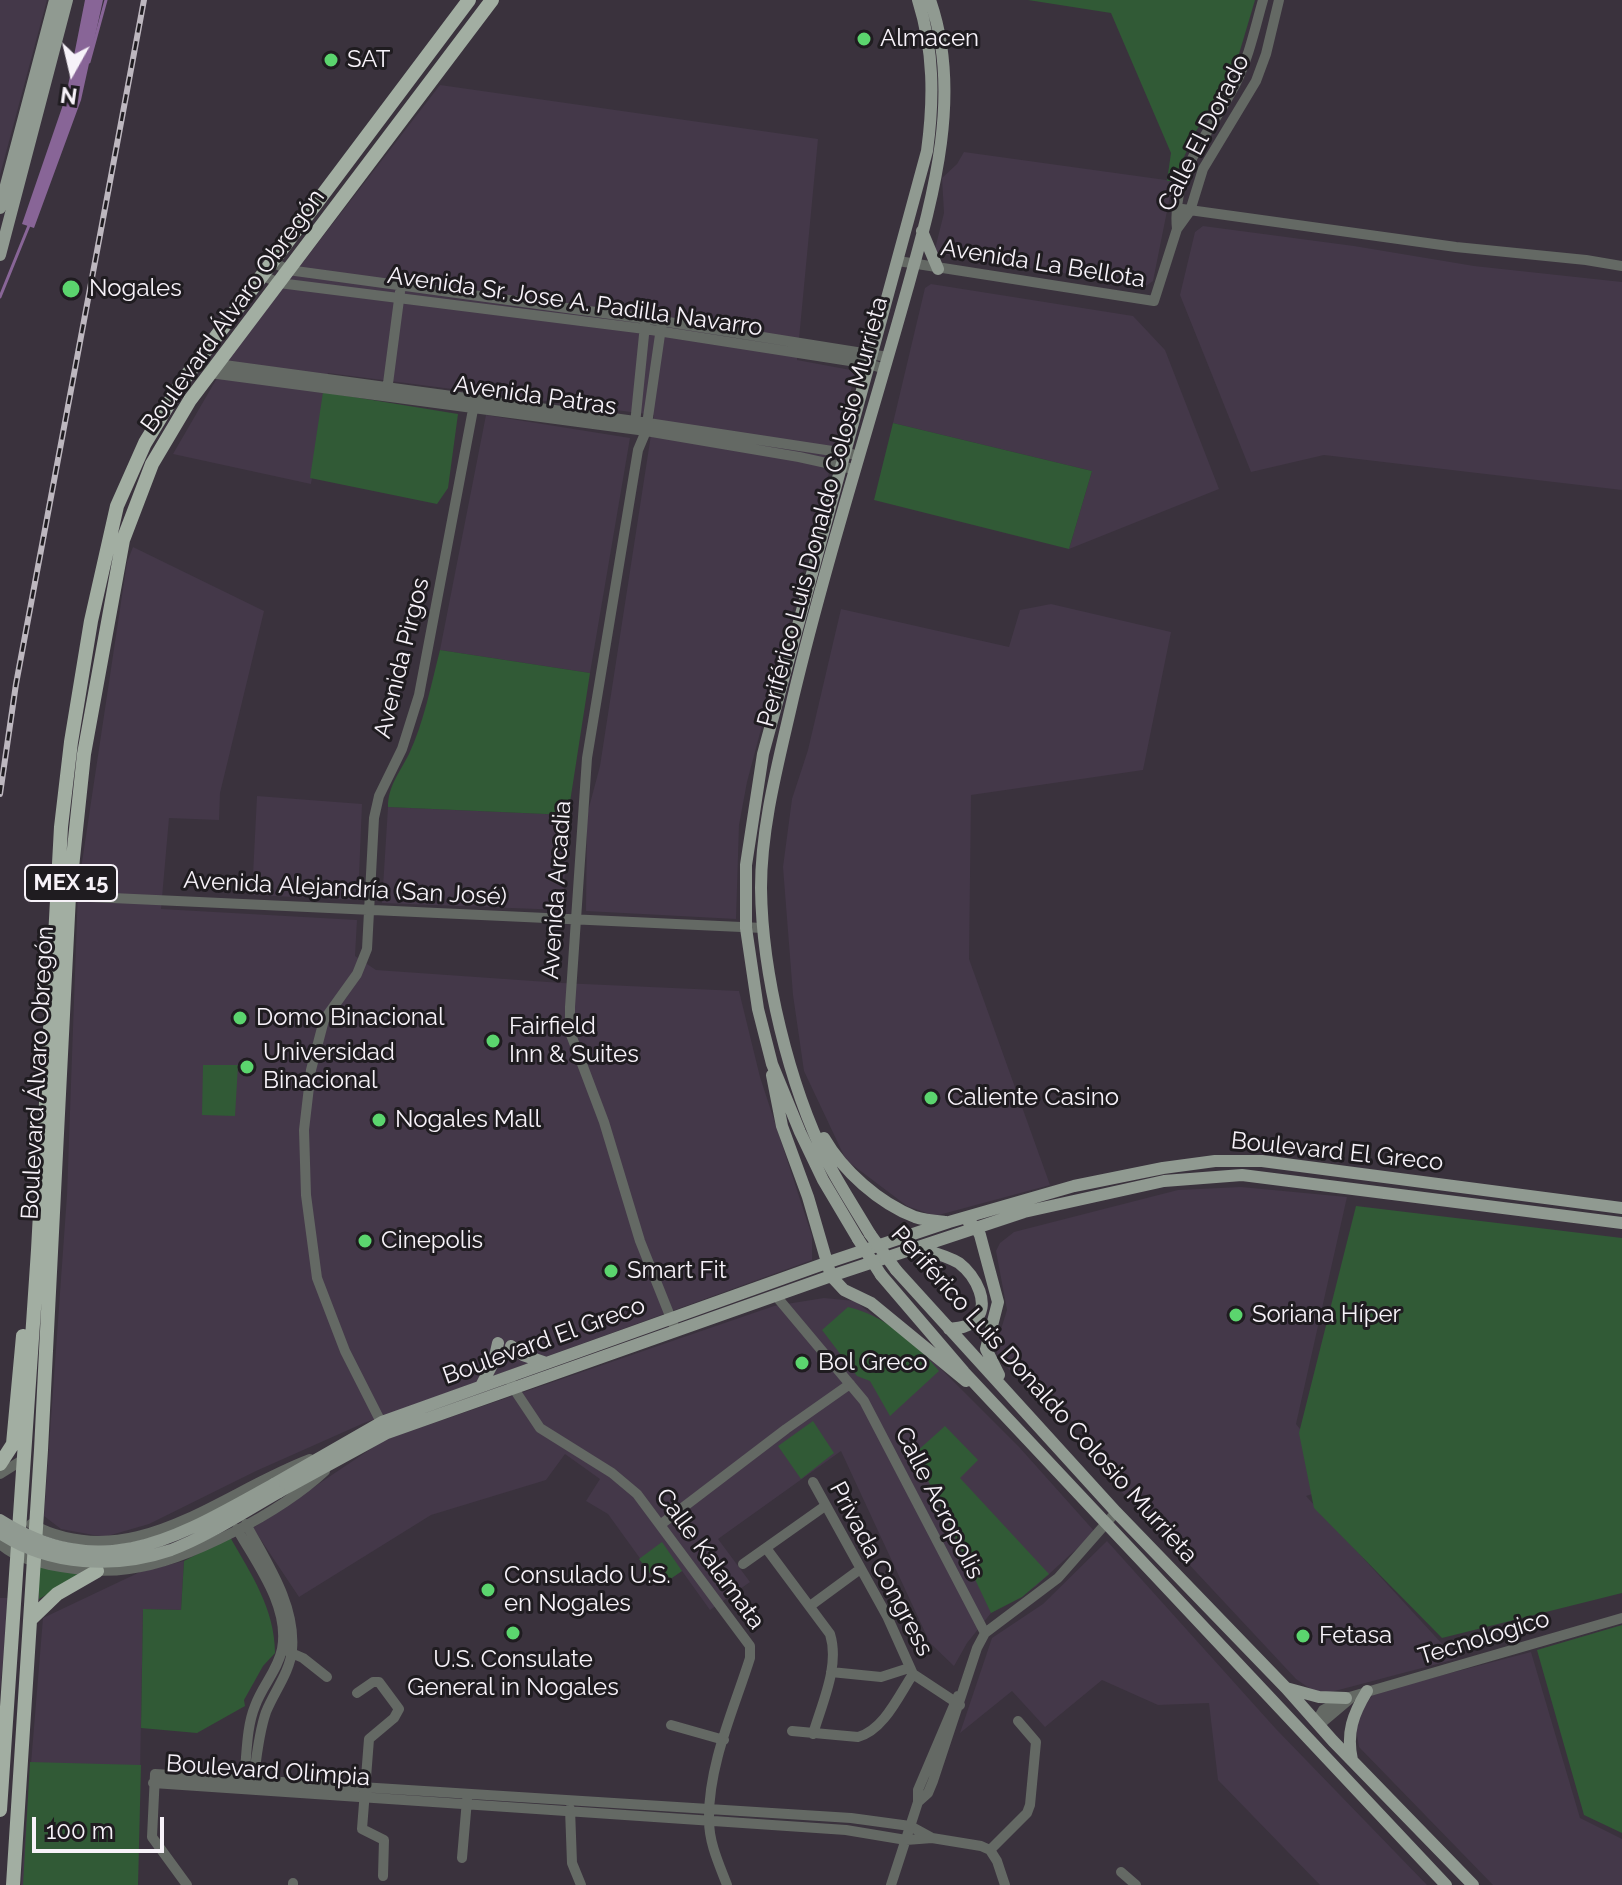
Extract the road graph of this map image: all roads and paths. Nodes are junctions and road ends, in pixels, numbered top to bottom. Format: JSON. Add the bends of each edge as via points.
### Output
{"nodes":[{"id":1,"x":55,"y":0,"type":"edge"},
{"id":2,"x":67,"y":0,"type":"edge"},
{"id":3,"x":469,"y":0,"type":"edge"},
{"id":4,"x":492,"y":0,"type":"edge"},
{"id":5,"x":918,"y":0,"type":"edge"},
{"id":6,"x":930,"y":0,"type":"edge"},
{"id":7,"x":1263,"y":0,"type":"edge"},
{"id":8,"x":1279,"y":0,"type":"edge"},
{"id":9,"x":399,"y":92,"type":"junction"},
{"id":10,"x":383,"y":144,"type":"junction"},
{"id":11,"x":343,"y":167,"type":"junction"},
{"id":12,"x":0,"y":208,"type":"edge"},
{"id":13,"x":1175,"y":208,"type":"junction"},
{"id":14,"x":1190,"y":211,"type":"junction"},
{"id":15,"x":922,"y":229,"type":"junction"},
{"id":16,"x":1177,"y":229,"type":"junction"},
{"id":17,"x":0,"y":255,"type":"edge"},
{"id":18,"x":271,"y":261,"type":"junction"},
{"id":19,"x":898,"y":261,"type":"junction"},
{"id":20,"x":914,"y":265,"type":"junction"},
{"id":21,"x":1622,"y":266,"type":"edge"},
{"id":22,"x":938,"y":269,"type":"junction"},
{"id":23,"x":288,"y":270,"type":"junction"},
{"id":24,"x":261,"y":275,"type":"junction"},
{"id":25,"x":279,"y":283,"type":"junction"},
{"id":26,"x":400,"y":292,"type":"junction"},
{"id":27,"x":645,"y":324,"type":"junction"},
{"id":28,"x":661,"y":326,"type":"junction"},
{"id":29,"x":870,"y":359,"type":"junction"},
{"id":30,"x":887,"y":363,"type":"junction"},
{"id":31,"x":213,"y":369,"type":"junction"},
{"id":32,"x":387,"y":391,"type":"junction"},
{"id":33,"x":474,"y":403,"type":"junction"},
{"id":34,"x":634,"y":425,"type":"junction"},
{"id":35,"x":647,"y":427,"type":"junction"},
{"id":36,"x":638,"y":450,"type":"junction"},
{"id":37,"x":858,"y":455,"type":"junction"},
{"id":38,"x":842,"y":459,"type":"junction"},
{"id":39,"x":854,"y":470,"type":"junction"},
{"id":40,"x":69,"y":896,"type":"junction"},
{"id":41,"x":371,"y":910,"type":"junction"},
{"id":42,"x":576,"y":920,"type":"junction"},
{"id":43,"x":746,"y":928,"type":"junction"},
{"id":44,"x":763,"y":928,"type":"junction"},
{"id":45,"x":772,"y":1064,"type":"junction"},
{"id":46,"x":805,"y":1105,"type":"junction"},
{"id":47,"x":1470,"y":1189,"type":"junction"},
{"id":48,"x":1468,"y":1203,"type":"junction"},
{"id":49,"x":1622,"y":1208,"type":"edge"},
{"id":50,"x":956,"y":1221,"type":"junction"},
{"id":51,"x":1622,"y":1223,"type":"edge"},
{"id":52,"x":976,"y":1227,"type":"junction"},
{"id":53,"x":864,"y":1236,"type":"junction"},
{"id":54,"x":917,"y":1248,"type":"junction"},
{"id":55,"x":38,"y":1250,"type":"junction"},
{"id":56,"x":826,"y":1263,"type":"junction"},
{"id":57,"x":831,"y":1276,"type":"junction"},
{"id":58,"x":776,"y":1296,"type":"junction"},
{"id":59,"x":671,"y":1319,"type":"junction"},
{"id":60,"x":949,"y":1329,"type":"junction"},
{"id":61,"x":676,"y":1332,"type":"junction"},
{"id":62,"x":546,"y":1363,"type":"junction"},
{"id":63,"x":514,"y":1374,"type":"junction"},
{"id":64,"x":481,"y":1386,"type":"junction"},
{"id":65,"x":978,"y":1386,"type":"junction"},
{"id":66,"x":519,"y":1388,"type":"junction"},
{"id":67,"x":854,"y":1388,"type":"junction"},
{"id":68,"x":1010,"y":1396,"type":"junction"},
{"id":69,"x":384,"y":1428,"type":"junction"},
{"id":70,"x":332,"y":1455,"type":"junction"},
{"id":71,"x":24,"y":1459,"type":"junction"},
{"id":72,"x":0,"y":1464,"type":"edge"},
{"id":73,"x":0,"y":1474,"type":"edge"},
{"id":74,"x":813,"y":1482,"type":"dead end"},
{"id":75,"x":825,"y":1506,"type":"junction"},
{"id":76,"x":1111,"y":1517,"type":"junction"},
{"id":77,"x":0,"y":1520,"type":"edge"},
{"id":78,"x":660,"y":1525,"type":"junction"},
{"id":79,"x":36,"y":1526,"type":"junction"},
{"id":80,"x":242,"y":1527,"type":"junction"},
{"id":81,"x":0,"y":1533,"type":"edge"},
{"id":82,"x":18,"y":1537,"type":"junction"},
{"id":83,"x":0,"y":1544,"type":"edge"},
{"id":84,"x":766,"y":1548,"type":"junction"},
{"id":85,"x":33,"y":1561,"type":"junction"},
{"id":86,"x":743,"y":1564,"type":"dead end"},
{"id":87,"x":859,"y":1570,"type":"junction"},
{"id":88,"x":97,"y":1571,"type":"junction"},
{"id":89,"x":810,"y":1606,"type":"junction"},
{"id":90,"x":1622,"y":1618,"type":"edge"},
{"id":91,"x":30,"y":1620,"type":"junction"},
{"id":92,"x":985,"y":1633,"type":"junction"},
{"id":93,"x":287,"y":1652,"type":"junction"},
{"id":94,"x":911,"y":1671,"type":"junction"},
{"id":95,"x":831,"y":1672,"type":"junction"},
{"id":96,"x":327,"y":1677,"type":"dead end"},
{"id":97,"x":1286,"y":1688,"type":"junction"},
{"id":98,"x":357,"y":1693,"type":"dead end"},
{"id":99,"x":1268,"y":1694,"type":"junction"},
{"id":100,"x":1357,"y":1694,"type":"junction"},
{"id":101,"x":957,"y":1703,"type":"junction"},
{"id":102,"x":1018,"y":1721,"type":"dead end"},
{"id":103,"x":1316,"y":1722,"type":"junction"},
{"id":104,"x":671,"y":1725,"type":"dead end"},
{"id":105,"x":792,"y":1731,"type":"dead end"},
{"id":106,"x":813,"y":1734,"type":"junction"},
{"id":107,"x":724,"y":1740,"type":"junction"},
{"id":108,"x":1352,"y":1760,"type":"junction"},
{"id":109,"x":1336,"y":1769,"type":"junction"},
{"id":110,"x":250,"y":1783,"type":"junction"},
{"id":111,"x":364,"y":1792,"type":"junction"},
{"id":112,"x":468,"y":1800,"type":"junction"},
{"id":113,"x":570,"y":1801,"type":"junction"},
{"id":114,"x":710,"y":1808,"type":"junction"},
{"id":115,"x":0,"y":1810,"type":"edge"},
{"id":116,"x":569,"y":1813,"type":"junction"},
{"id":117,"x":709,"y":1821,"type":"junction"},
{"id":118,"x":910,"y":1826,"type":"junction"},
{"id":119,"x":932,"y":1838,"type":"junction"},
{"id":120,"x":906,"y":1840,"type":"junction"},
{"id":121,"x":990,"y":1850,"type":"junction"},
{"id":122,"x":462,"y":1858,"type":"dead end"},
{"id":123,"x":1121,"y":1872,"type":"dead end"},
{"id":124,"x":383,"y":1876,"type":"dead end"},
{"id":125,"x":13,"y":1885,"type":"edge"},
{"id":126,"x":187,"y":1885,"type":"edge"},
{"id":127,"x":581,"y":1885,"type":"edge"},
{"id":128,"x":727,"y":1885,"type":"edge"},
{"id":129,"x":891,"y":1885,"type":"edge"},
{"id":130,"x":1005,"y":1885,"type":"edge"},
{"id":131,"x":1136,"y":1885,"type":"edge"},
{"id":132,"x":1446,"y":1885,"type":"edge"},
{"id":133,"x":1473,"y":1885,"type":"edge"}],
"edges":[{"from":1,"to":12,"type":"main road"},
{"from":2,"to":17,"type":"main road"},
{"from":3,"to":9,"type":"highway","name":"Boulevard Álvaro Obregón","number":"MEX 15"},
{"from":4,"to":10,"type":"highway","name":"Boulevard Álvaro Obregón","number":"MEX 15"},
{"from":5,"to":19,"type":"main road","name":"Periférico Luis Donaldo Colosio Murrieta","via":[[931,48],[932,112]]},
{"from":6,"to":15,"type":"main road","name":"Periférico Luis Donaldo Colosio Murrieta","via":[[945,68],[945,112]]},
{"from":7,"to":13,"type":"street","name":"Calle El Dorado","via":[[1238,80],[1187,166]]},
{"from":8,"to":14,"type":"street","name":"Calle El Dorado","via":[[1256,81],[1211,154]]},
{"from":9,"to":10,"type":"highway"},
{"from":9,"to":11,"type":"highway","name":"Boulevard Álvaro Obregón","number":"MEX 15"},
{"from":10,"to":11,"type":"highway"},
{"from":10,"to":23,"type":"highway","name":"Boulevard Álvaro Obregón","number":"MEX 15"},
{"from":11,"to":18,"type":"highway","name":"Boulevard Álvaro Obregón","number":"MEX 15"},
{"from":13,"to":14,"type":"street"},
{"from":13,"to":16,"type":"street","name":"Calle El Dorado"},
{"from":14,"to":16,"type":"street","name":"Calle El Dorado"},
{"from":14,"to":21,"type":"street"},
{"from":15,"to":20,"type":"main road","name":"Periférico Luis Donaldo Colosio Murrieta"},
{"from":15,"to":22,"type":"main road"},
{"from":16,"to":22,"type":"street","name":"Avenida La Bellota","via":[[1154,301]]},
{"from":18,"to":23,"type":"street","name":"Avenida Sr. Jose A. Padilla Navarro"},
{"from":18,"to":24,"type":"highway","name":"Boulevard Álvaro Obregón","number":"MEX 15"},
{"from":19,"to":20,"type":"street","name":"Avenida La Bellota"},
{"from":19,"to":29,"type":"main road","name":"Periférico Luis Donaldo Colosio Murrieta"},
{"from":20,"to":22,"type":"street","name":"Avenida La Bellota"},
{"from":20,"to":30,"type":"main road","name":"Periférico Luis Donaldo Colosio Murrieta"},
{"from":23,"to":25,"type":"highway","name":"Boulevard Álvaro Obregón","number":"MEX 15"},
{"from":23,"to":26,"type":"street","name":"Avenida Sr. Jose A. Padilla Navarro"},
{"from":24,"to":25,"type":"street","name":"Avenida Sr. Jose A. Padilla Navarro"},
{"from":24,"to":55,"type":"highway","name":"Boulevard Álvaro Obregón","number":"MEX 15","via":[[182,382],[145,443],[107,543],[61,827]]},
{"from":25,"to":26,"type":"street","name":"Avenida Sr. Jose A. Padilla Navarro"},
{"from":25,"to":31,"type":"highway","name":"Boulevard Álvaro Obregón","number":"MEX 15"},
{"from":26,"to":27,"type":"street","name":"Avenida Sr. Jose A. Padilla Navarro"},
{"from":26,"to":32,"type":"street"},
{"from":27,"to":28,"type":"street","name":"Avenida Sr. Jose A. Padilla Navarro"},
{"from":27,"to":34,"type":"street","name":"Avenida Arcadia"},
{"from":28,"to":29,"type":"street","name":"Avenida Sr. Jose A. Padilla Navarro"},
{"from":28,"to":35,"type":"street","name":"Avenida Arcadia"},
{"from":29,"to":30,"type":"street","name":"Avenida Sr. Jose A. Padilla Navarro"},
{"from":29,"to":38,"type":"main road","name":"Periférico Luis Donaldo Colosio Murrieta"},
{"from":30,"to":37,"type":"main road","name":"Periférico Luis Donaldo Colosio Murrieta"},
{"from":31,"to":32,"type":"street","name":"Avenida Patras"},
{"from":31,"to":40,"type":"highway","name":"Boulevard Álvaro Obregón","number":"MEX 15","via":[[152,464],[123,540],[90,713]]},
{"from":32,"to":33,"type":"street","name":"Avenida Patras"},
{"from":33,"to":34,"type":"street","name":"Avenida Patras"},
{"from":33,"to":41,"type":"street","name":"Avenida Pirgos","via":[[419,695],[376,807]]},
{"from":34,"to":35,"type":"street","name":"Avenida Patras"},
{"from":34,"to":36,"type":"street","name":"Avenida Arcadia"},
{"from":35,"to":36,"type":"street","name":"Avenida Arcadia"},
{"from":35,"to":38,"type":"street","name":"Avenida Patras"},
{"from":36,"to":42,"type":"street","name":"Avenida Arcadia","via":[[587,758]]},
{"from":37,"to":38,"type":"street","name":"Avenida Patras"},
{"from":37,"to":39,"type":"main road","name":"Periférico Luis Donaldo Colosio Murrieta"},
{"from":38,"to":39,"type":"street","name":"Avenida Patras"},
{"from":38,"to":43,"type":"main road","name":"Periférico Luis Donaldo Colosio Murrieta","via":[[763,754],[746,865]]},
{"from":39,"to":44,"type":"main road","name":"Periférico Luis Donaldo Colosio Murrieta","via":[[780,756],[765,833]]},
{"from":40,"to":41,"type":"street","name":"Avenida Alejandría (San José)"},
{"from":40,"to":79,"type":"highway","name":"Boulevard Álvaro Obregón","number":"MEX 15"},
{"from":41,"to":42,"type":"street","name":"Avenida Alejandría (San José)"},
{"from":41,"to":69,"type":"street","name":"Avenida Pirgos","via":[[363,963],[324,1020],[311,1070],[303,1155],[320,1291]]},
{"from":42,"to":43,"type":"street","name":"Avenida Alejandría (San José)"},
{"from":42,"to":59,"type":"street","name":"Avenida Arcadia","via":[[570,1032]]},
{"from":43,"to":44,"type":"street","name":"Avenida Alejandría (San José)"},
{"from":43,"to":45,"type":"main road","name":"Periférico Luis Donaldo Colosio Murrieta"},
{"from":44,"to":46,"type":"main road","name":"Periférico Luis Donaldo Colosio Murrieta","via":[[789,1061]]},
{"from":45,"to":53,"type":"main road","name":"Periférico Luis Donaldo Colosio Murrieta","via":[[823,1180]]},
{"from":45,"to":56,"type":"main road","via":[[782,1126]]},
{"from":46,"to":50,"type":"main road","via":[[836,1158],[900,1210],[919,1218]]},
{"from":46,"to":53,"type":"main road","name":"Periférico Luis Donaldo Colosio Murrieta"},
{"from":47,"to":48,"type":"main road"},
{"from":47,"to":49,"type":"main road","name":"Boulevard El Greco"},
{"from":47,"to":50,"type":"main road","name":"Boulevard El Greco","via":[[1262,1161],[1215,1161],[1074,1186]]},
{"from":48,"to":51,"type":"main road","name":"Boulevard El Greco"},
{"from":48,"to":52,"type":"main road","name":"Boulevard El Greco","via":[[1219,1176],[1164,1181]]},
{"from":50,"to":52,"type":"main road"},
{"from":50,"to":56,"type":"main road","name":"Boulevard El Greco"},
{"from":52,"to":54,"type":"main road","name":"Boulevard El Greco"},
{"from":52,"to":68,"type":"main road","via":[[998,1302],[986,1349]]},
{"from":53,"to":60,"type":"main road","name":"Periférico Luis Donaldo Colosio Murrieta","bridge":true},
{"from":53,"to":65,"type":"main road","name":"Periférico Luis Donaldo Colosio Murrieta","bridge":true,"via":[[881,1275]]},
{"from":54,"to":57,"type":"main road","name":"Boulevard El Greco"},
{"from":54,"to":60,"type":"main road","via":[[963,1266],[980,1291],[978,1317],[967,1326]]},
{"from":55,"to":71,"type":"highway","name":"Boulevard Álvaro Obregón","number":"MEX 15"},
{"from":55,"to":72,"type":"highway","via":[[27,1278],[13,1444]]},
{"from":56,"to":57,"type":"main road"},
{"from":56,"to":59,"type":"main road","name":"Boulevard El Greco"},
{"from":57,"to":58,"type":"main road","name":"Boulevard El Greco"},
{"from":57,"to":65,"type":"main road","via":[[955,1374]]},
{"from":58,"to":61,"type":"main road","name":"Boulevard El Greco"},
{"from":58,"to":67,"type":"street","name":"Calle Acropolis"},
{"from":59,"to":61,"type":"street","name":"Avenida Arcadia"},
{"from":59,"to":62,"type":"main road","name":"Boulevard El Greco"},
{"from":60,"to":68,"type":"main road","name":"Periférico Luis Donaldo Colosio Murrieta"},
{"from":61,"to":66,"type":"main road","name":"Boulevard El Greco"},
{"from":62,"to":63,"type":"main road","name":"Boulevard El Greco"},
{"from":62,"to":64,"type":"main road","via":[[504,1345]]},
{"from":63,"to":64,"type":"main road","name":"Boulevard El Greco"},
{"from":63,"to":66,"type":"street","name":"Calle Kalamata"},
{"from":64,"to":69,"type":"main road","name":"Boulevard El Greco"},
{"from":65,"to":76,"type":"main road","name":"Periférico Luis Donaldo Colosio Murrieta"},
{"from":66,"to":69,"type":"main road","name":"Boulevard El Greco"},
{"from":66,"to":78,"type":"street","name":"Calle Kalamata","via":[[540,1428],[622,1481]]},
{"from":67,"to":78,"type":"street","via":[[786,1429]]},
{"from":67,"to":92,"type":"street","name":"Calle Acropolis"},
{"from":68,"to":76,"type":"main road","name":"Periférico Luis Donaldo Colosio Murrieta"},
{"from":69,"to":70,"type":"main road","name":"Boulevard El Greco"},
{"from":70,"to":79,"type":"street","via":[[287,1467],[146,1535],[86,1542]]},
{"from":70,"to":80,"type":"street","via":[[302,1490]]},
{"from":70,"to":82,"type":"main road","name":"Boulevard El Greco","bridge":true,"via":[[277,1488],[173,1537],[124,1551],[73,1550]]},
{"from":71,"to":73,"type":"street"},
{"from":71,"to":82,"type":"highway","name":"Boulevard Álvaro Obregón","number":"MEX 15"},
{"from":74,"to":75,"type":"street","name":"Privada Congress"},
{"from":75,"to":84,"type":"street"},
{"from":75,"to":87,"type":"street","name":"Privada Congress"},
{"from":76,"to":92,"type":"street","via":[[1058,1578]]},
{"from":76,"to":97,"type":"main road","name":"Periférico Luis Donaldo Colosio Murrieta"},
{"from":76,"to":99,"type":"main road","name":"Periférico Luis Donaldo Colosio Murrieta"},
{"from":77,"to":82,"type":"main road","bridge":true},
{"from":78,"to":107,"type":"street","name":"Calle Kalamata","via":[[750,1646]]},
{"from":79,"to":82,"type":"street"},
{"from":79,"to":85,"type":"highway","name":"Boulevard Álvaro Obregón","number":"MEX 15"},
{"from":80,"to":88,"type":"street","via":[[155,1564]]},
{"from":80,"to":93,"type":"street","via":[[283,1595],[290,1615]]},
{"from":81,"to":82,"type":"main road","bridge":true},
{"from":82,"to":83,"type":"street"},
{"from":82,"to":85,"type":"street"},
{"from":82,"to":115,"type":"highway","name":"Boulevard Álvaro Obregón","number":"MEX 15"},
{"from":84,"to":86,"type":"street"},
{"from":84,"to":89,"type":"street"},
{"from":85,"to":88,"type":"street"},
{"from":85,"to":91,"type":"highway","name":"Boulevard Álvaro Obregón","number":"MEX 15"},
{"from":87,"to":89,"type":"street"},
{"from":87,"to":94,"type":"street","name":"Privada Congress"},
{"from":88,"to":91,"type":"highway","via":[[57,1594]]},
{"from":89,"to":95,"type":"street","via":[[830,1634]]},
{"from":90,"to":100,"type":"street","name":"Tecnologico"},
{"from":91,"to":125,"type":"highway","name":"Boulevard Álvaro Obregón","number":"MEX 15"},
{"from":92,"to":101,"type":"street"},
{"from":93,"to":96,"type":"street"},
{"from":93,"to":110,"type":"street","via":[[256,1729]]},
{"from":94,"to":95,"type":"street","via":[[881,1677]]},
{"from":94,"to":101,"type":"street","name":"Privada Congress"},
{"from":94,"to":106,"type":"street","via":[[878,1726],[866,1734]]},
{"from":95,"to":106,"type":"street"},
{"from":97,"to":100,"type":"main road","via":[[1319,1697]]},
{"from":97,"to":103,"type":"main road","name":"Periférico Luis Donaldo Colosio Murrieta"},
{"from":98,"to":111,"type":"street","via":[[379,1682],[399,1709],[369,1739]]},
{"from":99,"to":103,"type":"main road"},
{"from":99,"to":109,"type":"main road","name":"Periférico Luis Donaldo Colosio Murrieta"},
{"from":100,"to":103,"type":"street","name":"Tecnologico"},
{"from":100,"to":108,"type":"main road","via":[[1348,1744]]},
{"from":101,"to":118,"type":"street","via":[[918,1790]]},
{"from":102,"to":121,"type":"street","via":[[1036,1742],[1030,1805]]},
{"from":103,"to":108,"type":"main road","name":"Periférico Luis Donaldo Colosio Murrieta"},
{"from":103,"to":109,"type":"main road"},
{"from":104,"to":107,"type":"street"},
{"from":105,"to":106,"type":"street"},
{"from":107,"to":114,"type":"street","name":"Calle Kalamata"},
{"from":108,"to":133,"type":"main road","name":"Periférico Luis Donaldo Colosio Murrieta"},
{"from":109,"to":132,"type":"main road","name":"Periférico Luis Donaldo Colosio Murrieta"},
{"from":110,"to":111,"type":"street","name":"Boulevard Olimpia"},
{"from":110,"to":126,"type":"street","name":"Boulevard Olimpia","via":[[156,1773],[151,1832]]},
{"from":111,"to":112,"type":"street","name":"Boulevard Olimpia"},
{"from":111,"to":124,"type":"street","via":[[362,1829],[384,1840]]},
{"from":112,"to":113,"type":"street","name":"Boulevard Olimpia"},
{"from":112,"to":116,"type":"street","name":"Boulevard Olimpia"},
{"from":112,"to":122,"type":"street"},
{"from":113,"to":114,"type":"street","name":"Boulevard Olimpia"},
{"from":113,"to":116,"type":"street"},
{"from":114,"to":117,"type":"street","name":"Calle Kalamata"},
{"from":114,"to":118,"type":"street","name":"Boulevard Olimpia"},
{"from":116,"to":117,"type":"street","name":"Boulevard Olimpia"},
{"from":116,"to":127,"type":"street","via":[[572,1863]]},
{"from":117,"to":120,"type":"street","name":"Boulevard Olimpia","via":[[846,1830]]},
{"from":117,"to":128,"type":"street","name":"Calle Kalamata"},
{"from":118,"to":119,"type":"street"},
{"from":118,"to":120,"type":"street"},
{"from":119,"to":120,"type":"street","name":"Boulevard Olimpia"},
{"from":119,"to":121,"type":"street"},
{"from":120,"to":129,"type":"street"},
{"from":121,"to":130,"type":"street"},
{"from":123,"to":131,"type":"street"}]}
